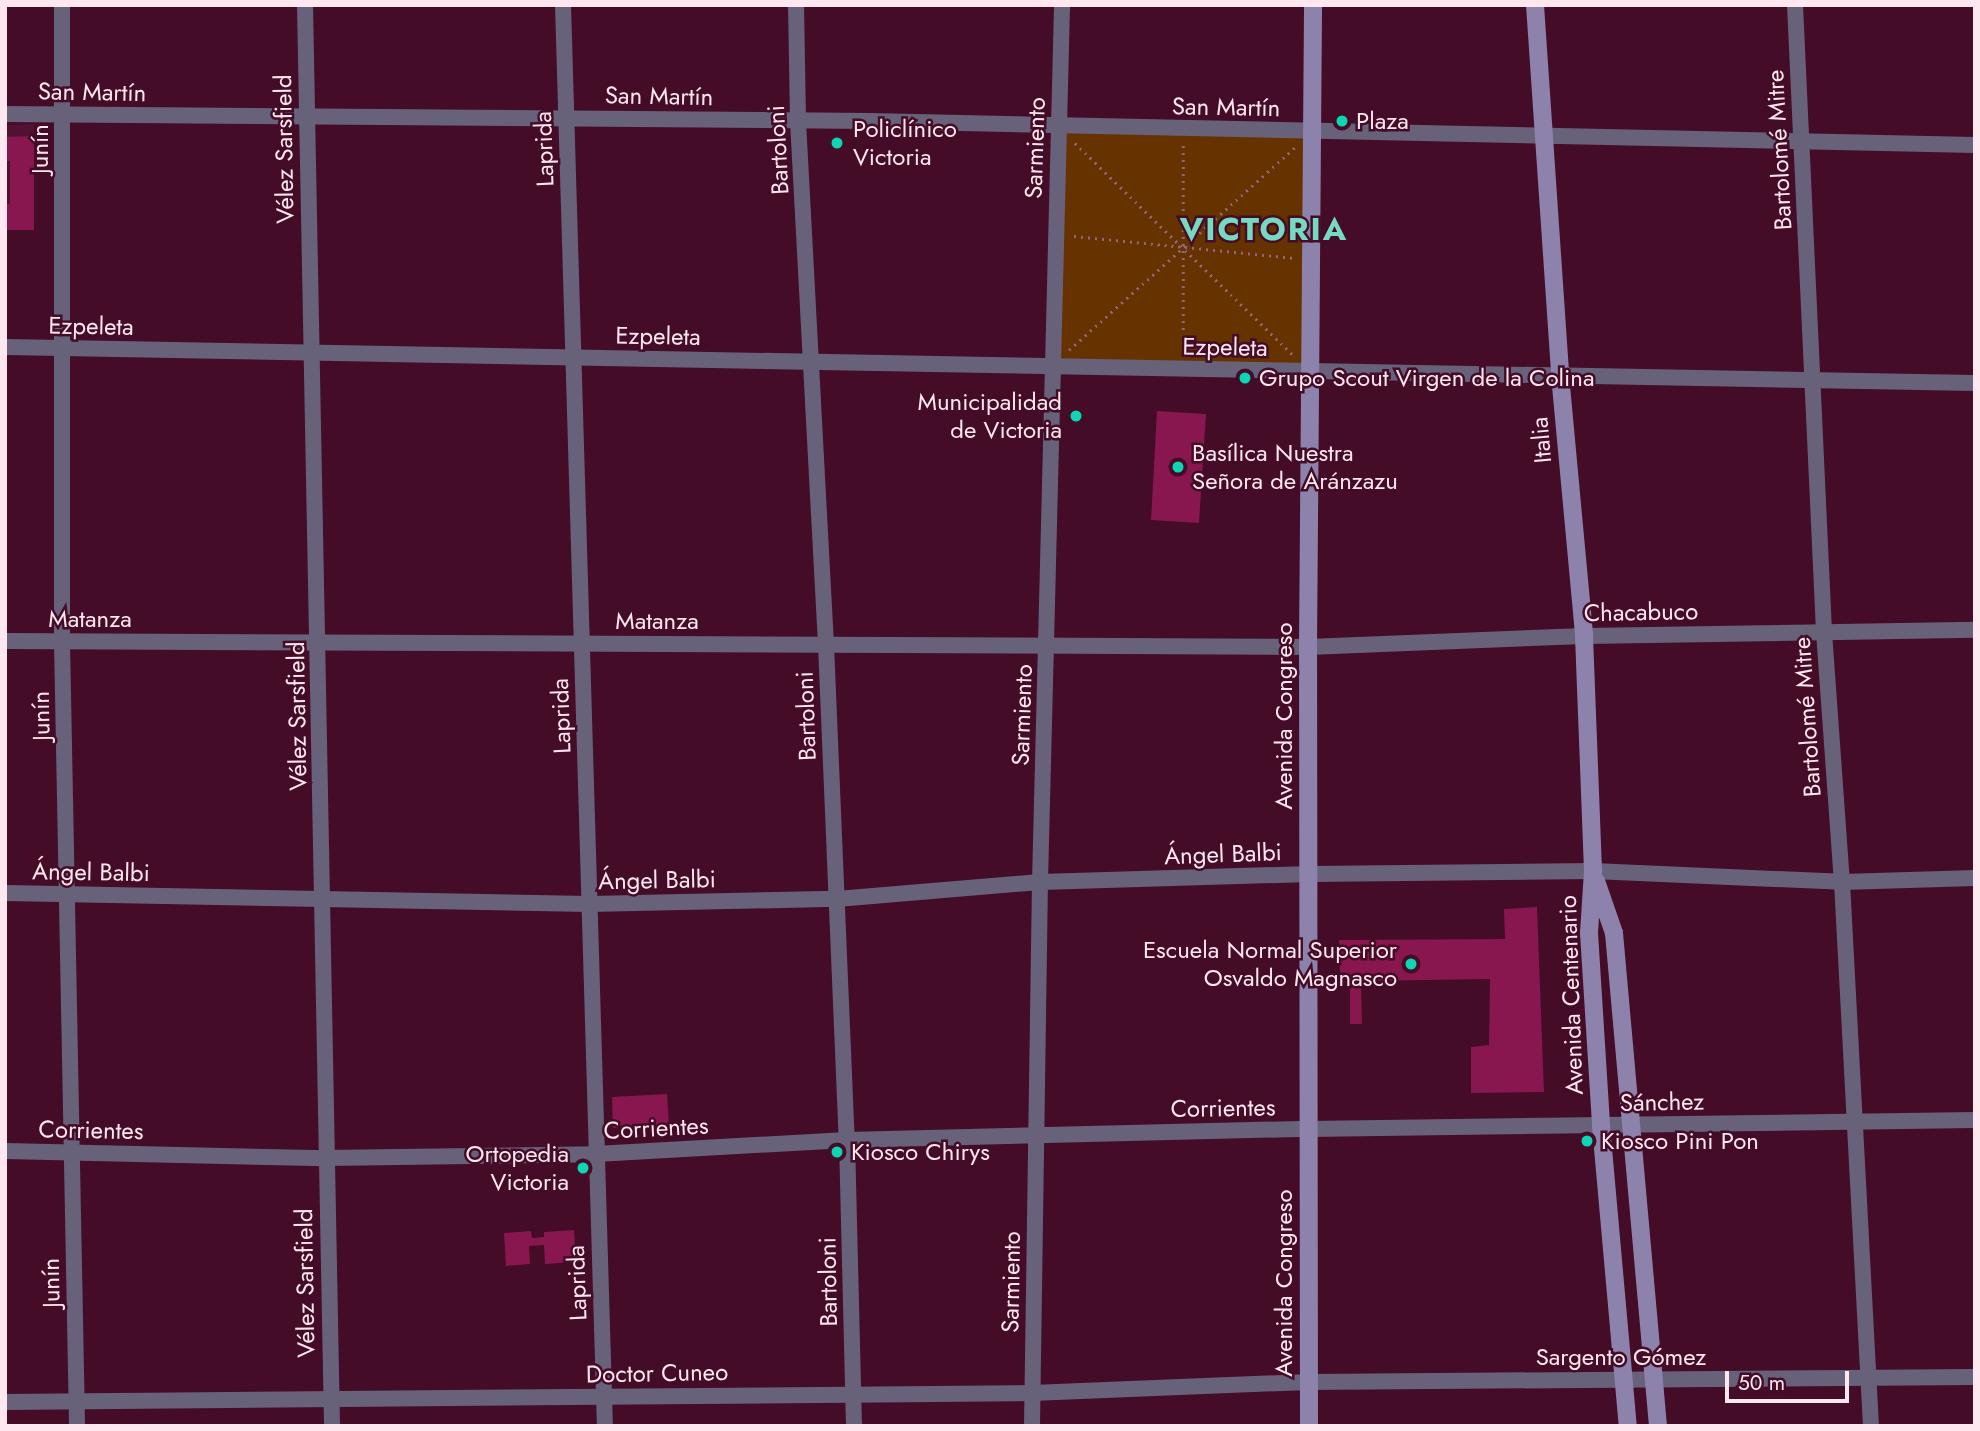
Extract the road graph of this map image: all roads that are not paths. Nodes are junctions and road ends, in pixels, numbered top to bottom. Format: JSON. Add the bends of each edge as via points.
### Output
{"nodes":[{"id":1,"x":62,"y":5,"type":"edge"},
{"id":2,"x":305,"y":5,"type":"edge"},
{"id":3,"x":563,"y":5,"type":"edge"},
{"id":4,"x":796,"y":5,"type":"edge"},
{"id":5,"x":1062,"y":5,"type":"edge"},
{"id":6,"x":1313,"y":5,"type":"edge"},
{"id":7,"x":1535,"y":5,"type":"edge"},
{"id":8,"x":1795,"y":5,"type":"edge"},
{"id":9,"x":5,"y":114,"type":"edge"},
{"id":10,"x":62,"y":114,"type":"junction"},
{"id":11,"x":305,"y":116,"type":"junction"},
{"id":12,"x":566,"y":118,"type":"junction"},
{"id":13,"x":798,"y":121,"type":"junction"},
{"id":14,"x":1058,"y":126,"type":"junction"},
{"id":15,"x":1312,"y":131,"type":"junction"},
{"id":16,"x":1541,"y":136,"type":"junction"},
{"id":17,"x":1802,"y":142,"type":"junction"},
{"id":18,"x":1975,"y":145,"type":"edge"},
{"id":19,"x":5,"y":347,"type":"edge"},
{"id":20,"x":62,"y":348,"type":"junction"},
{"id":21,"x":311,"y":353,"type":"junction"},
{"id":22,"x":573,"y":357,"type":"junction"},
{"id":23,"x":812,"y":362,"type":"junction"},
{"id":24,"x":1051,"y":366,"type":"junction"},
{"id":25,"x":1310,"y":371,"type":"junction"},
{"id":26,"x":1560,"y":375,"type":"junction"},
{"id":27,"x":1811,"y":380,"type":"junction"},
{"id":28,"x":1975,"y":383,"type":"edge"},
{"id":29,"x":1975,"y":630,"type":"edge"},
{"id":30,"x":1824,"y":632,"type":"junction"},
{"id":31,"x":1584,"y":636,"type":"junction"},
{"id":32,"x":5,"y":641,"type":"edge"},
{"id":33,"x":62,"y":642,"type":"junction"},
{"id":34,"x":318,"y":643,"type":"junction"},
{"id":35,"x":581,"y":644,"type":"junction"},
{"id":36,"x":826,"y":645,"type":"junction"},
{"id":37,"x":1046,"y":646,"type":"junction"},
{"id":38,"x":1308,"y":647,"type":"junction"},
{"id":39,"x":1592,"y":871,"type":"junction"},
{"id":40,"x":1310,"y":874,"type":"junction"},
{"id":41,"x":1975,"y":877,"type":"edge"},
{"id":42,"x":1040,"y":882,"type":"junction"},
{"id":43,"x":1842,"y":882,"type":"junction"},
{"id":44,"x":5,"y":893,"type":"edge"},
{"id":45,"x":67,"y":894,"type":"junction"},
{"id":46,"x":837,"y":898,"type":"junction"},
{"id":47,"x":322,"y":899,"type":"junction"},
{"id":48,"x":589,"y":904,"type":"junction"},
{"id":49,"x":1975,"y":1120,"type":"edge"},
{"id":50,"x":1855,"y":1122,"type":"junction"},
{"id":51,"x":1601,"y":1126,"type":"junction"},
{"id":52,"x":1631,"y":1126,"type":"junction"},
{"id":53,"x":1308,"y":1129,"type":"junction"},
{"id":54,"x":1037,"y":1135,"type":"junction"},
{"id":55,"x":847,"y":1140,"type":"junction"},
{"id":56,"x":5,"y":1151,"type":"edge"},
{"id":57,"x":72,"y":1152,"type":"junction"},
{"id":58,"x":596,"y":1154,"type":"junction"},
{"id":59,"x":325,"y":1158,"type":"junction"},
{"id":60,"x":1975,"y":1377,"type":"edge"},
{"id":61,"x":1623,"y":1378,"type":"junction"},
{"id":62,"x":1869,"y":1378,"type":"junction"},
{"id":63,"x":1654,"y":1380,"type":"junction"},
{"id":64,"x":1309,"y":1382,"type":"junction"},
{"id":65,"x":1032,"y":1393,"type":"junction"},
{"id":66,"x":853,"y":1394,"type":"junction"},
{"id":67,"x":603,"y":1396,"type":"junction"},
{"id":68,"x":331,"y":1399,"type":"junction"},
{"id":69,"x":76,"y":1401,"type":"junction"},
{"id":70,"x":5,"y":1402,"type":"edge"},
{"id":71,"x":77,"y":1426,"type":"edge"},
{"id":72,"x":332,"y":1426,"type":"edge"},
{"id":73,"x":604,"y":1426,"type":"edge"},
{"id":74,"x":854,"y":1426,"type":"edge"},
{"id":75,"x":1032,"y":1426,"type":"edge"},
{"id":76,"x":1309,"y":1426,"type":"edge"},
{"id":77,"x":1628,"y":1426,"type":"edge"},
{"id":78,"x":1658,"y":1426,"type":"edge"},
{"id":79,"x":1871,"y":1426,"type":"edge"}],
"edges":[{"from":1,"to":10,"type":"street","name":"Junín"},
{"from":2,"to":11,"type":"street","name":"Vélez Sarsfield"},
{"from":3,"to":12,"type":"street","name":"Laprida"},
{"from":4,"to":13,"type":"street","name":"Bartoloni"},
{"from":5,"to":14,"type":"street","name":"Sarmiento"},
{"from":6,"to":15,"type":"street","name":"Avenida Congreso"},
{"from":7,"to":16,"type":"street","name":"Italia"},
{"from":8,"to":17,"type":"street","name":"Bartolomé Mitre"},
{"from":9,"to":10,"type":"street","name":"San Martín"},
{"from":10,"to":11,"type":"street","name":"San Martín"},
{"from":10,"to":20,"type":"street","name":"Junín"},
{"from":11,"to":12,"type":"street","name":"San Martín"},
{"from":11,"to":21,"type":"street","name":"Vélez Sarsfield"},
{"from":12,"to":13,"type":"street","name":"San Martín"},
{"from":12,"to":22,"type":"street","name":"Laprida"},
{"from":13,"to":14,"type":"street","name":"San Martín"},
{"from":13,"to":23,"type":"street","name":"Bartoloni"},
{"from":14,"to":15,"type":"street","name":"San Martín"},
{"from":14,"to":24,"type":"street","name":"Sarmiento"},
{"from":15,"to":16,"type":"street","name":"San Martín"},
{"from":15,"to":25,"type":"street","name":"Avenida Congreso"},
{"from":16,"to":17,"type":"street","name":"San Martín"},
{"from":16,"to":26,"type":"street","name":"Italia"},
{"from":17,"to":18,"type":"street","name":"San Martín"},
{"from":17,"to":27,"type":"street","name":"Bartolomé Mitre"},
{"from":19,"to":20,"type":"street","name":"Ezpeleta"},
{"from":20,"to":21,"type":"street","name":"Ezpeleta"},
{"from":20,"to":33,"type":"street","name":"Junín"},
{"from":21,"to":22,"type":"street","name":"Ezpeleta"},
{"from":21,"to":34,"type":"street","name":"Vélez Sarsfield"},
{"from":22,"to":23,"type":"street","name":"Ezpeleta"},
{"from":22,"to":35,"type":"street","name":"Laprida"},
{"from":23,"to":24,"type":"street","name":"Ezpeleta"},
{"from":23,"to":36,"type":"street","name":"Bartoloni"},
{"from":24,"to":25,"type":"street","name":"Ezpeleta"},
{"from":24,"to":37,"type":"street","name":"Sarmiento"},
{"from":25,"to":26,"type":"street","name":"Ezpeleta"},
{"from":25,"to":38,"type":"street","name":"Avenida Congreso"},
{"from":26,"to":27,"type":"street","name":"Ezpeleta"},
{"from":26,"to":31,"type":"street","name":"Italia"},
{"from":27,"to":28,"type":"street","name":"Ezpeleta"},
{"from":27,"to":30,"type":"street","name":"Bartolomé Mitre"},
{"from":29,"to":30,"type":"street","name":"Chacabuco"},
{"from":30,"to":31,"type":"street","name":"Chacabuco"},
{"from":30,"to":43,"type":"street","name":"Bartolomé Mitre"},
{"from":31,"to":38,"type":"street","name":"Chacabuco"},
{"from":31,"to":39,"type":"street","name":"Italia"},
{"from":32,"to":33,"type":"street","name":"Matanza"},
{"from":33,"to":34,"type":"street","name":"Matanza"},
{"from":33,"to":45,"type":"street","name":"Junín"},
{"from":34,"to":35,"type":"street","name":"Matanza"},
{"from":34,"to":47,"type":"street","name":"Vélez Sarsfield"},
{"from":35,"to":36,"type":"street","name":"Matanza"},
{"from":35,"to":48,"type":"street","name":"Laprida"},
{"from":36,"to":37,"type":"street","name":"Matanza"},
{"from":36,"to":46,"type":"street","name":"Bartoloni"},
{"from":37,"to":38,"type":"street","name":"Matanza"},
{"from":37,"to":42,"type":"street","name":"Sarmiento"},
{"from":38,"to":40,"type":"street","name":"Avenida Congreso"},
{"from":39,"to":40,"type":"street","name":"Ángel Balbi"},
{"from":39,"to":43,"type":"street","name":"Ángel Balbi"},
{"from":39,"to":51,"type":"street","name":"Avenida Centenario","via":[[1589,933]]},
{"from":39,"to":52,"type":"street","name":"Avenida Centenario","via":[[1614,933]]},
{"from":40,"to":42,"type":"street","name":"Ángel Balbi"},
{"from":40,"to":53,"type":"street","name":"Avenida Congreso"},
{"from":41,"to":43,"type":"street","name":"Ángel Balbi"},
{"from":42,"to":46,"type":"street","name":"Ángel Balbi"},
{"from":42,"to":54,"type":"street","name":"Sarmiento"},
{"from":43,"to":50,"type":"street","name":"Bartolomé Mitre"},
{"from":44,"to":45,"type":"street","name":"Ángel Balbi"},
{"from":45,"to":47,"type":"street","name":"Ángel Balbi"},
{"from":45,"to":57,"type":"street","name":"Junín"},
{"from":46,"to":48,"type":"street","name":"Ángel Balbi"},
{"from":46,"to":55,"type":"street","name":"Bartoloni"},
{"from":47,"to":48,"type":"street","name":"Ángel Balbi"},
{"from":47,"to":59,"type":"street","name":"Vélez Sarsfield"},
{"from":48,"to":58,"type":"street","name":"Laprida"},
{"from":49,"to":50,"type":"street","name":"Sánchez"},
{"from":50,"to":52,"type":"street","name":"Sánchez"},
{"from":50,"to":62,"type":"street","name":"Bartolomé Mitre"},
{"from":51,"to":52,"type":"street","name":"Sánchez"},
{"from":51,"to":53,"type":"street","name":"Sánchez"},
{"from":51,"to":61,"type":"street","name":"Avenida Centenario"},
{"from":52,"to":63,"type":"street","name":"Avenida Centenario"},
{"from":53,"to":54,"type":"street","name":"Corrientes"},
{"from":53,"to":64,"type":"street","name":"Avenida Congreso"},
{"from":54,"to":55,"type":"street","name":"Corrientes"},
{"from":54,"to":65,"type":"street","name":"Sarmiento"},
{"from":55,"to":58,"type":"street","name":"Corrientes"},
{"from":55,"to":66,"type":"street","name":"Bartoloni"},
{"from":56,"to":57,"type":"street","name":"Corrientes"},
{"from":57,"to":59,"type":"street","name":"Corrientes"},
{"from":57,"to":69,"type":"street","name":"Junín"},
{"from":58,"to":59,"type":"street","name":"Corrientes"},
{"from":58,"to":67,"type":"street","name":"Laprida"},
{"from":59,"to":68,"type":"street","name":"Vélez Sarsfield"},
{"from":60,"to":62,"type":"street","name":"Sargento Gómez"},
{"from":61,"to":63,"type":"street","name":"Sargento Gómez"},
{"from":61,"to":64,"type":"street","name":"Sargento Gómez"},
{"from":61,"to":77,"type":"street","name":"Avenida Centenario"},
{"from":62,"to":63,"type":"street","name":"Sargento Gómez"},
{"from":62,"to":79,"type":"street","name":"Bartolomé Mitre"},
{"from":63,"to":78,"type":"street","name":"Avenida Centenario"},
{"from":64,"to":65,"type":"street","name":"Doctor Cuneo"},
{"from":64,"to":76,"type":"street","name":"Avenida Congreso"},
{"from":65,"to":66,"type":"street","name":"Doctor Cuneo"},
{"from":65,"to":75,"type":"street","name":"Sarmiento"},
{"from":66,"to":67,"type":"street","name":"Doctor Cuneo"},
{"from":66,"to":74,"type":"street","name":"Bartoloni"},
{"from":67,"to":68,"type":"street","name":"Doctor Cuneo"},
{"from":67,"to":73,"type":"street","name":"Laprida"},
{"from":68,"to":69,"type":"street","name":"Doctor Cuneo"},
{"from":68,"to":72,"type":"street","name":"Vélez Sarsfield"},
{"from":69,"to":70,"type":"street","name":"Doctor Cuneo"},
{"from":69,"to":71,"type":"street","name":"Junín"}]}
